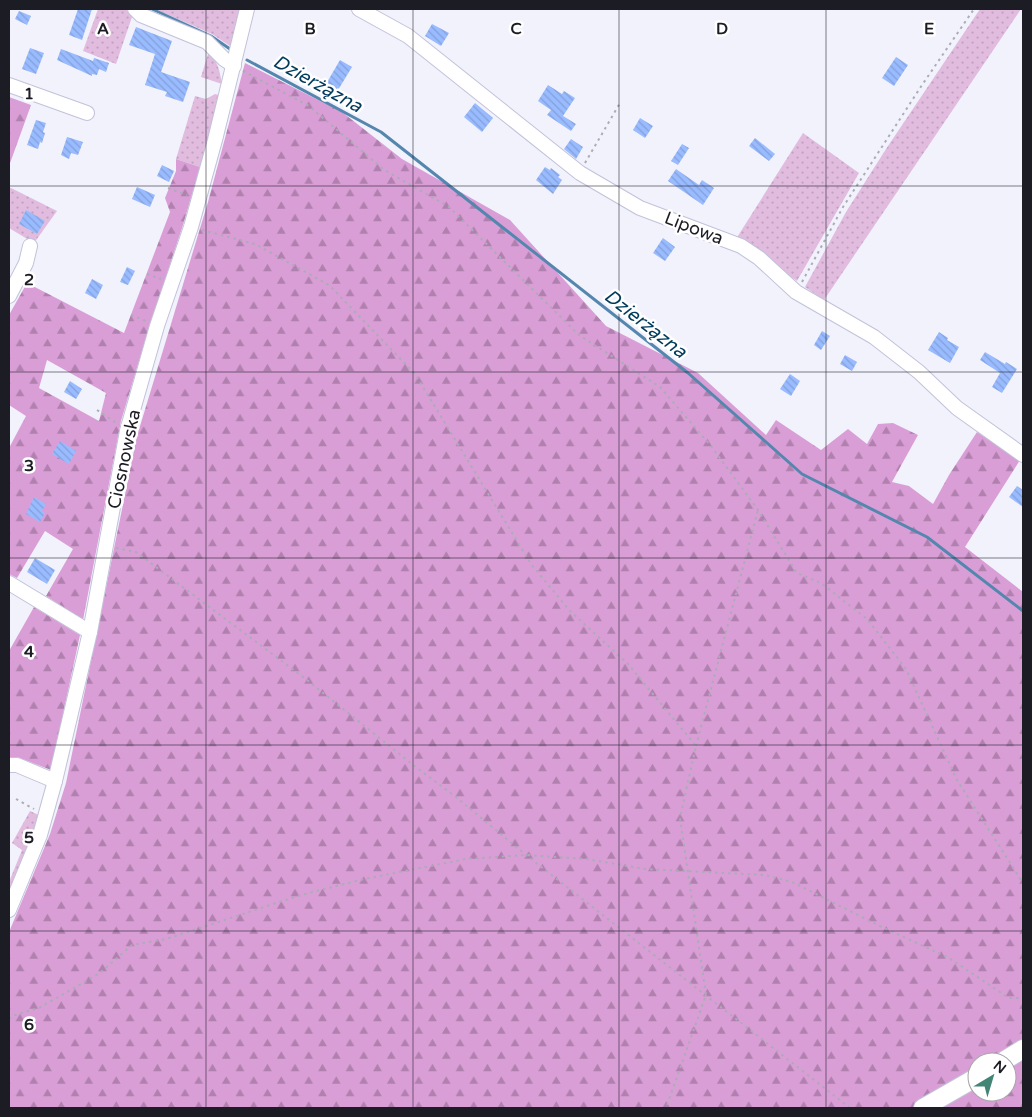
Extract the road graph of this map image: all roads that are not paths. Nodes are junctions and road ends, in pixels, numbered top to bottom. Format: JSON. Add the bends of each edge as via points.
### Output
{"nodes":[{"id":1,"x":135,"y":9,"type":"edge"},
{"id":2,"x":247,"y":9,"type":"edge"},
{"id":3,"x":359,"y":9,"type":"edge"},
{"id":4,"x":234,"y":66,"type":"junction"},
{"id":5,"x":9,"y":85,"type":"edge"},
{"id":6,"x":87,"y":113,"type":"dead end"},
{"id":7,"x":30,"y":246,"type":"dead end"},
{"id":8,"x":9,"y":296,"type":"edge"},
{"id":9,"x":1023,"y":455,"type":"edge"},
{"id":10,"x":9,"y":583,"type":"edge"},
{"id":11,"x":90,"y":632,"type":"junction"},
{"id":12,"x":9,"y":765,"type":"edge"},
{"id":13,"x":55,"y":781,"type":"junction"},
{"id":14,"x":9,"y":910,"type":"edge"},
{"id":15,"x":967,"y":1083,"type":"edge"},
{"id":16,"x":924,"y":1108,"type":"edge"}],
"edges":[{"from":1,"to":4,"type":"street","via":[[141,15],[207,42]]},
{"from":2,"to":4,"type":"street","name":"Ciosnowska"},
{"from":3,"to":9,"type":"street","name":"Lipowa","via":[[408,36],[580,173],[640,208],[741,246],[759,258],[796,292],[874,338],[920,372],[957,408]]},
{"from":4,"to":11,"type":"street","name":"Ciosnowska","via":[[190,227],[127,431]]},
{"from":5,"to":6,"type":"street"},
{"from":7,"to":8,"type":"street","via":[[26,263]]},
{"from":10,"to":11,"type":"street"},
{"from":11,"to":13,"type":"street","name":"Ciosnowska"},
{"from":12,"to":13,"type":"street","via":[[18,765]]},
{"from":13,"to":14,"type":"street","name":"Ciosnowska","via":[[40,835]]},
{"from":15,"to":16,"type":"main road"}]}
